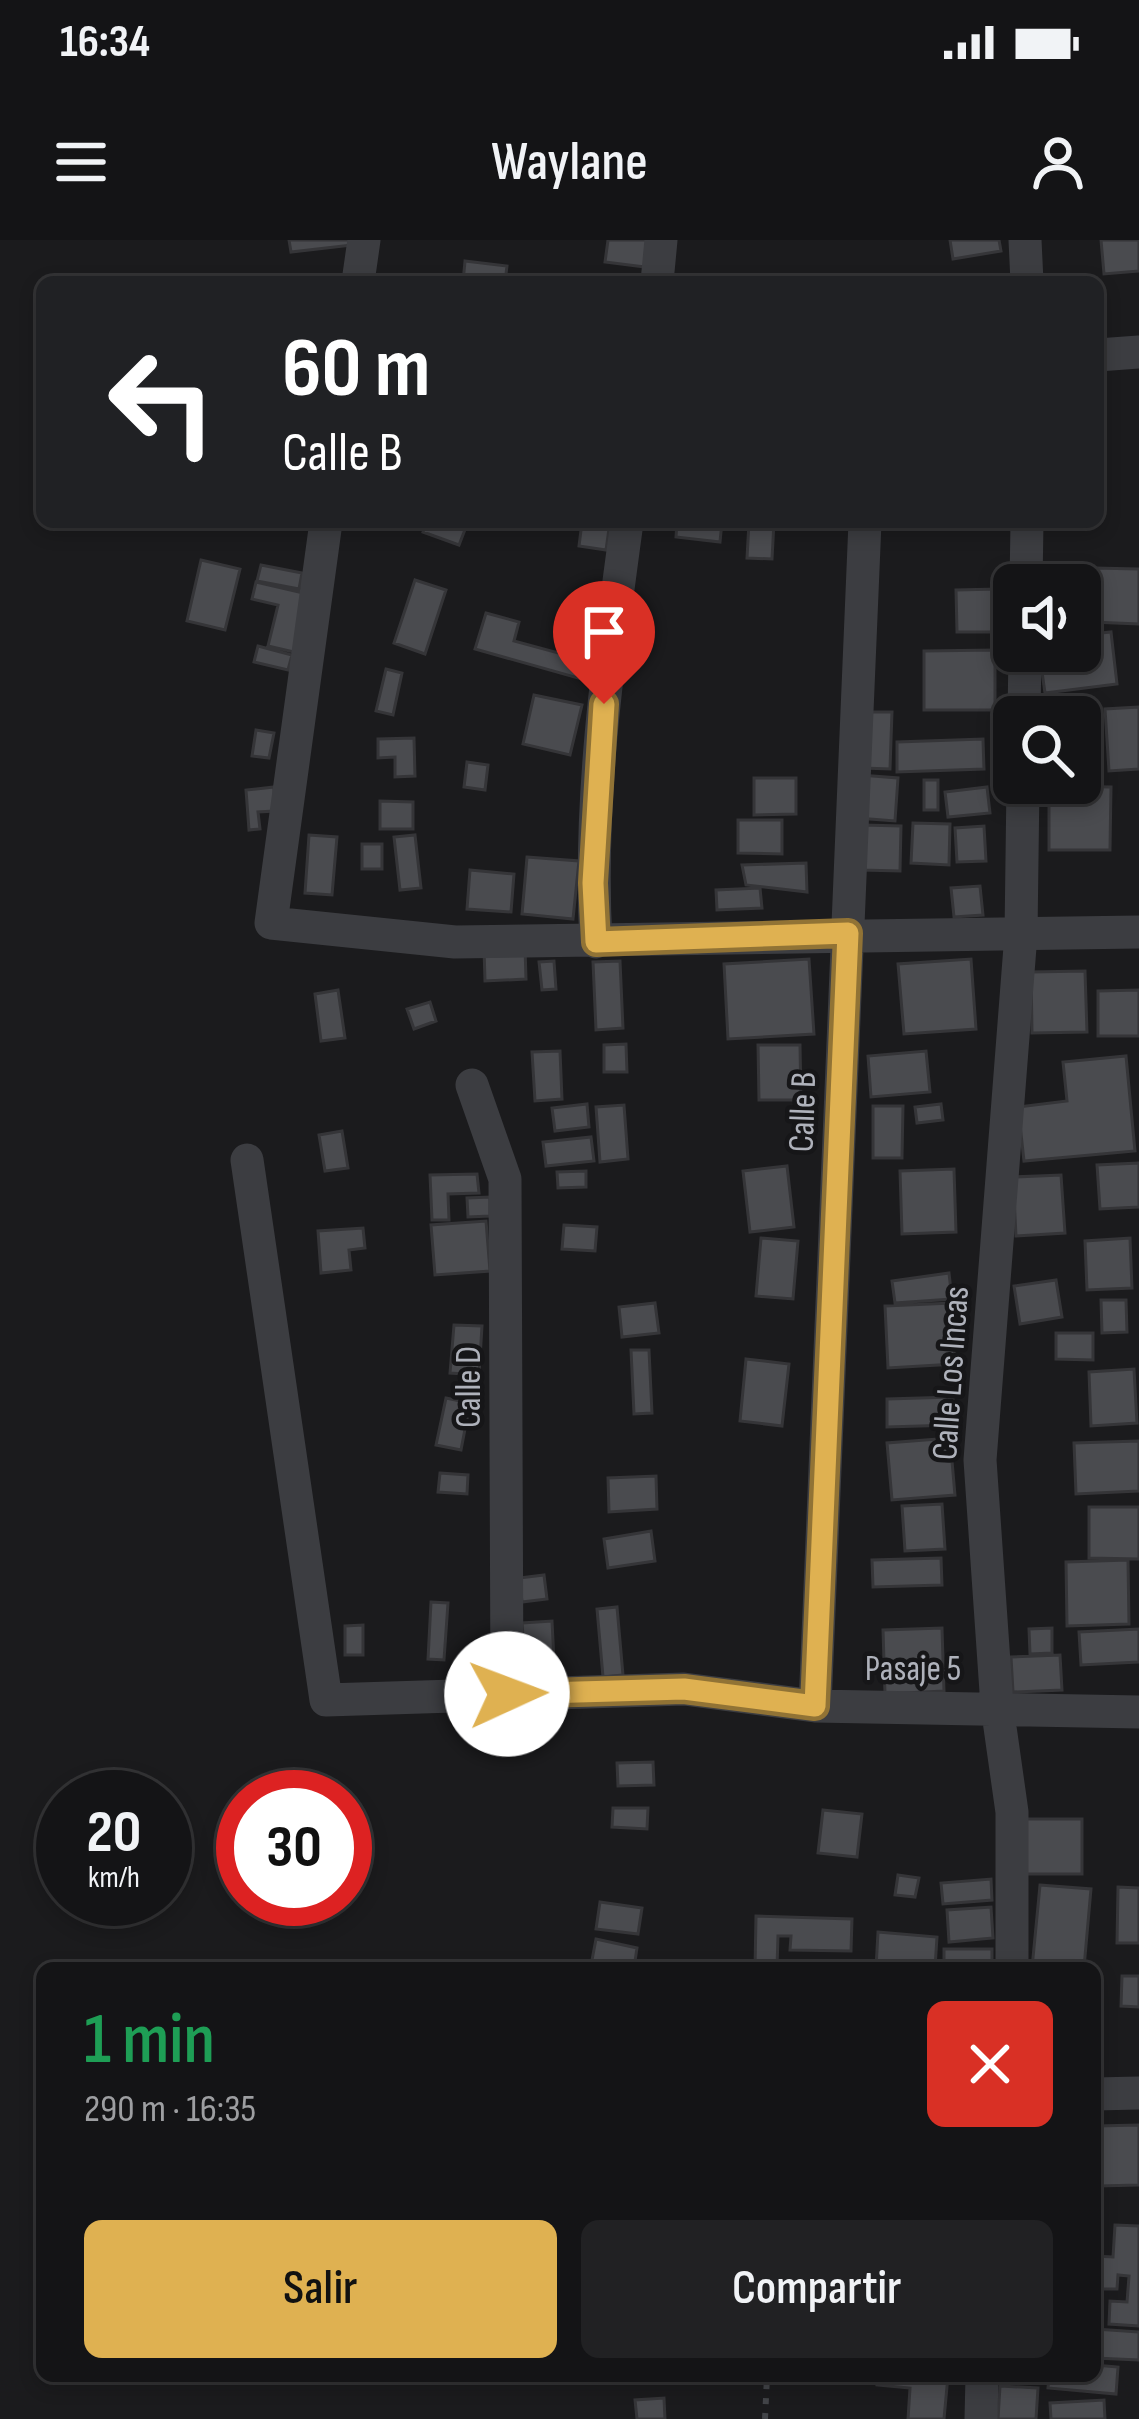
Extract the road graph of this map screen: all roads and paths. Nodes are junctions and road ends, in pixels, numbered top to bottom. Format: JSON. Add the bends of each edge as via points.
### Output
{"nodes":[{"id":1,"x":364,"y":240,"type":"edge"},
{"id":2,"x":661,"y":240,"type":"edge"},
{"id":3,"x":1025,"y":240,"type":"edge"},
{"id":4,"x":359,"y":276,"type":"edge"},
{"id":5,"x":658,"y":276,"type":"edge"},
{"id":6,"x":1027,"y":276,"type":"edge"},
{"id":7,"x":1139,"y":352,"type":"edge"},
{"id":8,"x":1104,"y":355,"type":"edge"},
{"id":9,"x":325,"y":528,"type":"edge"},
{"id":10,"x":626,"y":528,"type":"edge"},
{"id":11,"x":866,"y":528,"type":"edge"},
{"id":12,"x":1027,"y":528,"type":"edge"},
{"id":13,"x":1026,"y":564,"type":"edge"},
{"id":14,"x":1023,"y":804,"type":"edge"},
{"id":15,"x":1139,"y":932,"type":"edge"},
{"id":16,"x":848,"y":933,"type":"junction"},
{"id":17,"x":1021,"y":934,"type":"junction"},
{"id":18,"x":596,"y":942,"type":"junction"},
{"id":19,"x":472,"y":1085,"type":"dead end"},
{"id":20,"x":247,"y":1160,"type":"dead end"},
{"id":21,"x":507,"y":1694,"type":"junction"},
{"id":22,"x":815,"y":1706,"type":"junction"},
{"id":23,"x":997,"y":1706,"type":"junction"},
{"id":24,"x":1139,"y":1712,"type":"edge"},
{"id":25,"x":1012,"y":1962,"type":"edge"},
{"id":26,"x":1139,"y":2093,"type":"edge"},
{"id":27,"x":1101,"y":2094,"type":"edge"},
{"id":28,"x":767,"y":2382,"type":"edge"},
{"id":29,"x":982,"y":2382,"type":"edge"},
{"id":30,"x":765,"y":2419,"type":"edge"},
{"id":31,"x":981,"y":2419,"type":"edge"}],
"edges":[{"from":1,"to":4,"type":"street"},
{"from":2,"to":5,"type":"street"},
{"from":3,"to":6,"type":"street"},
{"from":7,"to":8,"type":"street"},
{"from":9,"to":18,"type":"street","via":[[272,923],[455,942]]},
{"from":10,"to":18,"type":"street","via":[[604,704]]},
{"from":11,"to":16,"type":"street","name":"Calle B"},
{"from":12,"to":13,"type":"street"},
{"from":14,"to":17,"type":"street","name":"Calle Los Incas"},
{"from":15,"to":17,"type":"street"},
{"from":16,"to":17,"type":"street"},
{"from":16,"to":18,"type":"street"},
{"from":16,"to":22,"type":"street","name":"Calle B"},
{"from":17,"to":23,"type":"street","name":"Calle Los Incas","via":[[980,1460]]},
{"from":19,"to":21,"type":"street","name":"Calle D","via":[[506,1179]]},
{"from":20,"to":21,"type":"street","name":"Pasaje 5","via":[[326,1700]]},
{"from":21,"to":22,"type":"street","name":"Pasaje 5","via":[[684,1689]]},
{"from":22,"to":23,"type":"street","name":"Pasaje 5"},
{"from":23,"to":24,"type":"street","name":"Pasaje 5"},
{"from":23,"to":25,"type":"street","name":"Calle Los Incas","via":[[1012,1812]]},
{"from":26,"to":27,"type":"street"},
{"from":28,"to":30,"type":"path"},
{"from":29,"to":31,"type":"street"}]}
